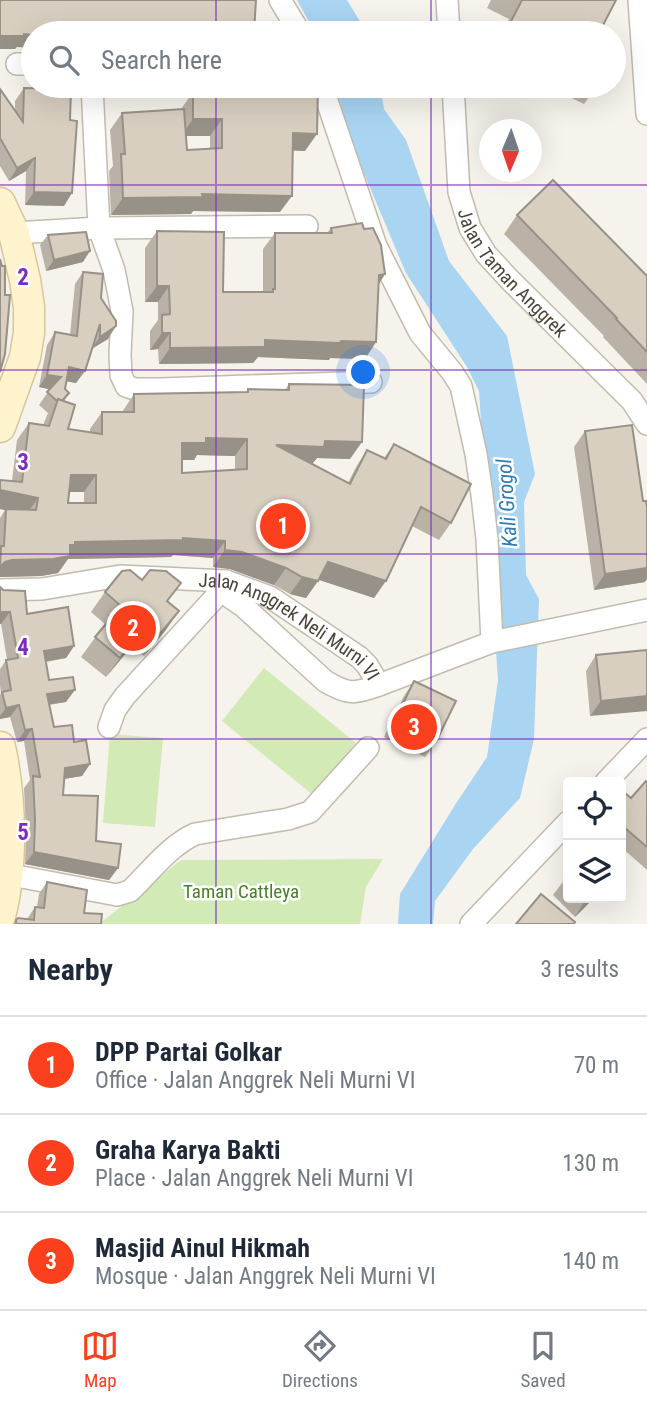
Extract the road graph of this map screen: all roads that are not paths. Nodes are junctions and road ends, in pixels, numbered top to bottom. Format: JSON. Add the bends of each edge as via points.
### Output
{"nodes":[{"id":1,"x":280,"y":0,"type":"edge"},
{"id":2,"x":447,"y":0,"type":"edge"},
{"id":3,"x":639,"y":0,"type":"edge"},
{"id":4,"x":293,"y":21,"type":"edge"},
{"id":5,"x":448,"y":21,"type":"edge"},
{"id":6,"x":93,"y":98,"type":"edge"},
{"id":7,"x":326,"y":98,"type":"edge"},
{"id":8,"x":454,"y":98,"type":"edge"},
{"id":9,"x":647,"y":114,"type":"edge"},
{"id":10,"x":0,"y":203,"type":"edge"},
{"id":11,"x":307,"y":226,"type":"dead end"},
{"id":12,"x":99,"y":228,"type":"junction"},
{"id":13,"x":14,"y":233,"type":"junction"},
{"id":14,"x":371,"y":382,"type":"dead end"},
{"id":15,"x":647,"y":424,"type":"edge"},
{"id":16,"x":0,"y":427,"type":"edge"},
{"id":17,"x":223,"y":586,"type":"junction"},
{"id":18,"x":0,"y":590,"type":"edge"},
{"id":19,"x":647,"y":610,"type":"edge"},
{"id":20,"x":493,"y":641,"type":"junction"},
{"id":21,"x":379,"y":685,"type":"junction"},
{"id":22,"x":109,"y":727,"type":"dead end"},
{"id":23,"x":647,"y":739,"type":"edge"},
{"id":24,"x":0,"y":747,"type":"edge"},
{"id":25,"x":368,"y":748,"type":"dead end"},
{"id":26,"x":611,"y":777,"type":"edge"},
{"id":27,"x":563,"y":826,"type":"edge"},
{"id":28,"x":6,"y":874,"type":"junction"},
{"id":29,"x":0,"y":916,"type":"edge"},
{"id":30,"x":471,"y":924,"type":"edge"}],
"edges":[{"from":1,"to":4,"type":"street"},
{"from":2,"to":5,"type":"street"},
{"from":3,"to":9,"type":"street"},
{"from":6,"to":12,"type":"street"},
{"from":7,"to":20,"type":"street","via":[[376,246],[420,333],[461,386],[482,495]]},
{"from":8,"to":15,"type":"street","name":"Jalan Taman Anggrek","via":[[459,192],[470,228],[486,254],[632,401]]},
{"from":10,"to":13,"type":"street"},
{"from":11,"to":12,"type":"street"},
{"from":12,"to":13,"type":"street"},
{"from":12,"to":14,"type":"street","via":[[122,311],[121,374],[126,386],[160,389]]},
{"from":13,"to":16,"type":"street","via":[[25,280],[29,333]]},
{"from":17,"to":18,"type":"street","name":"Jalan Anggrek Neli Murni VI","via":[[120,576],[42,589]]},
{"from":17,"to":21,"type":"street","name":"Jalan Anggrek Neli Murni VI","via":[[270,597],[359,657]]},
{"from":17,"to":21,"type":"street","via":[[336,688],[359,692]]},
{"from":17,"to":22,"type":"street","via":[[125,696]]},
{"from":19,"to":20,"type":"street","name":"Jalan Anggrek Neli Murni VI"},
{"from":20,"to":21,"type":"street","name":"Jalan Anggrek Neli Murni VI"},
{"from":23,"to":26,"type":"street"},
{"from":24,"to":28,"type":"street","via":[[8,798]]},
{"from":25,"to":28,"type":"street","via":[[310,812],[195,834],[176,845],[124,894]]},
{"from":27,"to":30,"type":"street"},
{"from":28,"to":29,"type":"street"}]}
